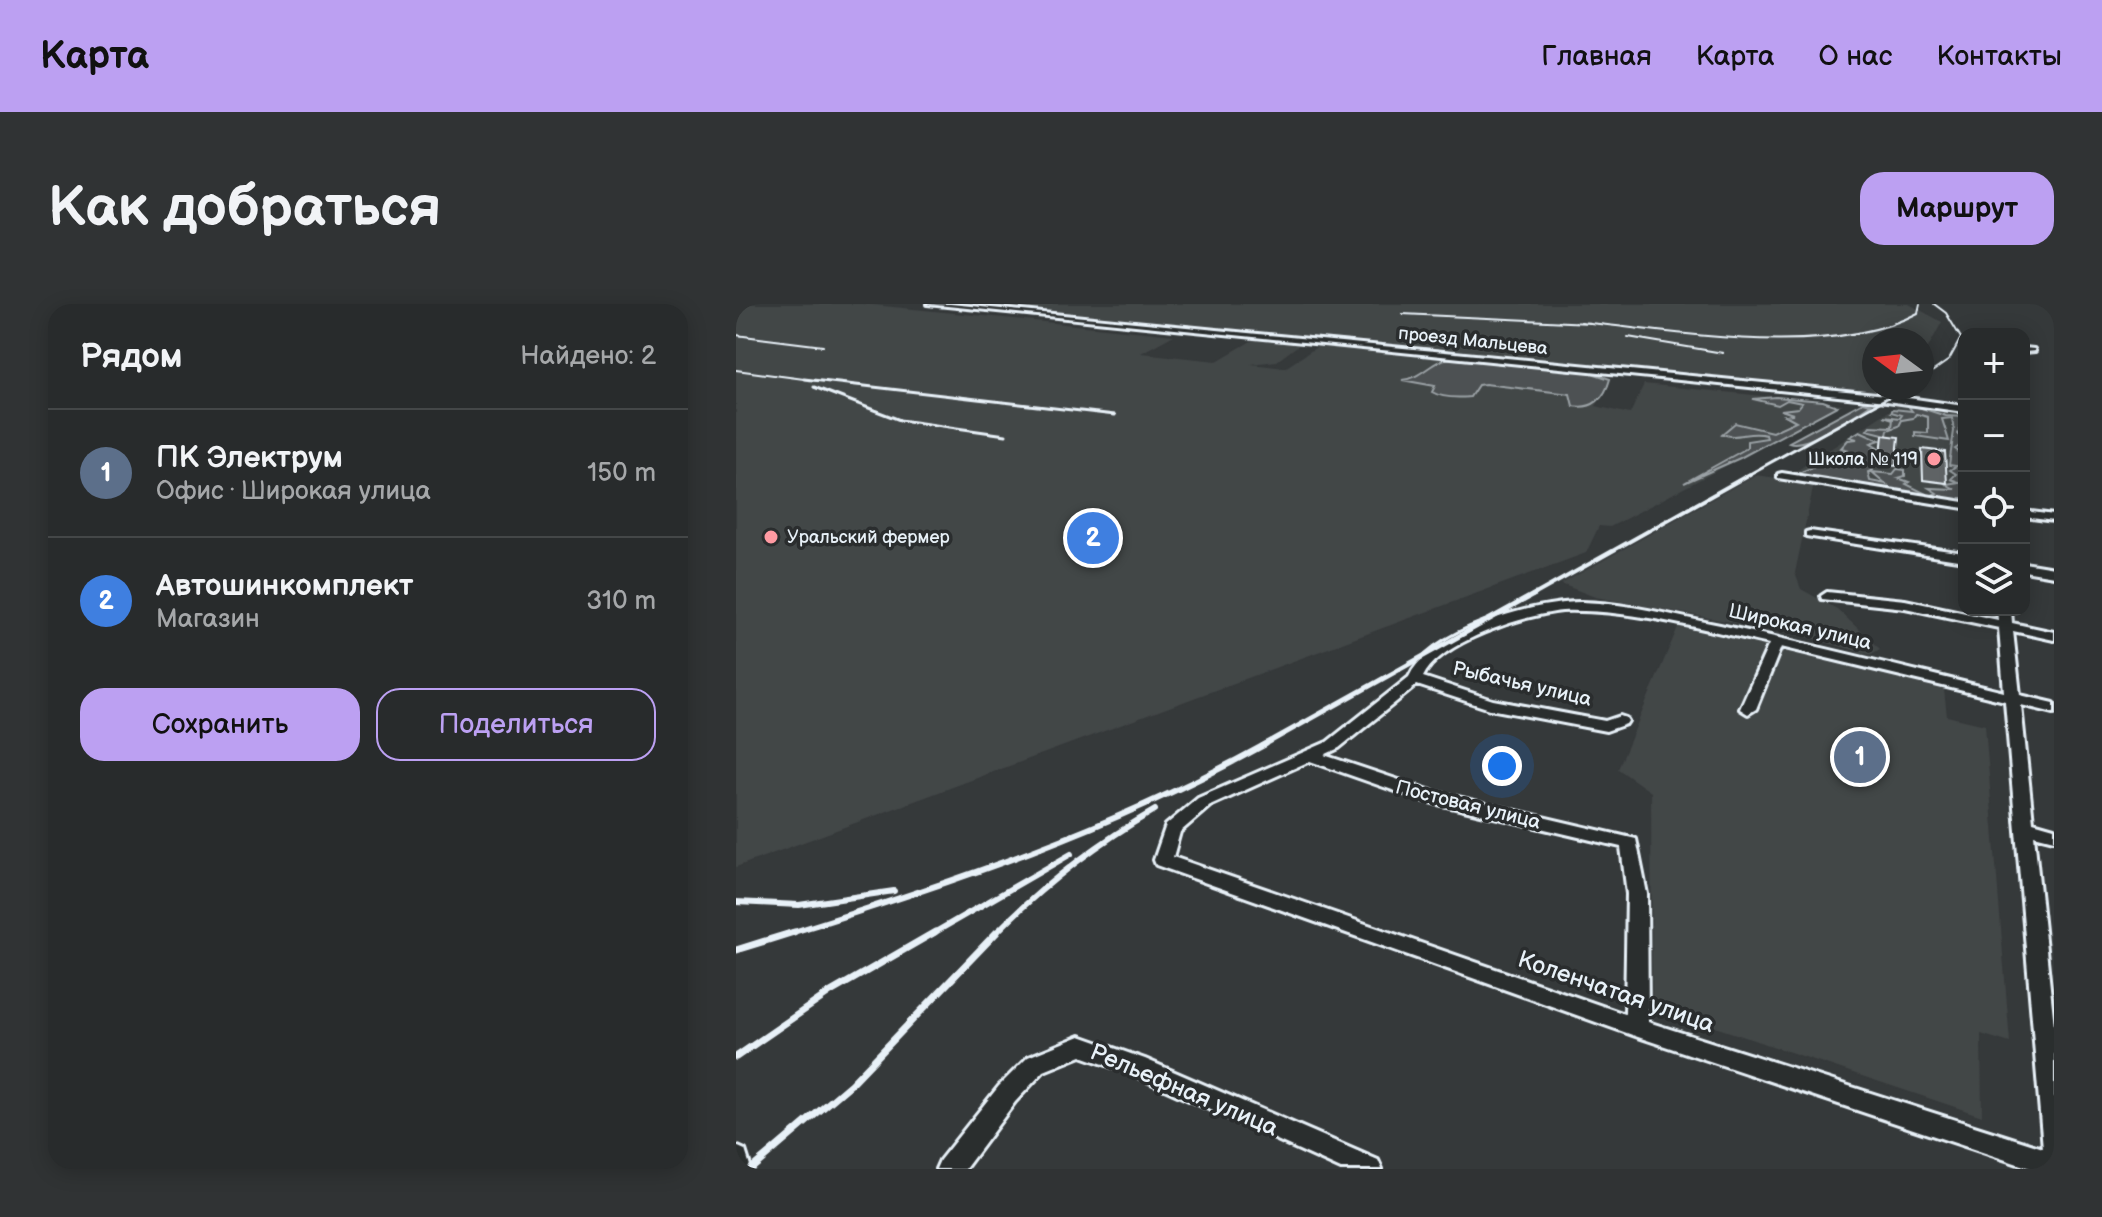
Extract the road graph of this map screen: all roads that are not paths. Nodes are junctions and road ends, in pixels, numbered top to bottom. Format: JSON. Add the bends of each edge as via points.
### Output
{"nodes":[{"id":1,"x":930,"y":304,"type":"edge"},
{"id":2,"x":1958,"y":408,"type":"edge"},
{"id":3,"x":1782,"y":476,"type":"dead end"},
{"id":4,"x":1958,"y":504,"type":"edge"},
{"id":5,"x":2030,"y":515,"type":"edge"},
{"id":6,"x":2054,"y":518,"type":"edge"},
{"id":7,"x":1810,"y":534,"type":"dead end"},
{"id":8,"x":1958,"y":556,"type":"edge"},
{"id":9,"x":2030,"y":568,"type":"edge"},
{"id":10,"x":2054,"y":572,"type":"edge"},
{"id":11,"x":1827,"y":596,"type":"dead end"},
{"id":12,"x":2004,"y":618,"type":"edge"},
{"id":13,"x":2054,"y":636,"type":"edge"},
{"id":14,"x":1777,"y":641,"type":"junction"},
{"id":15,"x":1415,"y":679,"type":"junction"},
{"id":16,"x":2012,"y":699,"type":"junction"},
{"id":17,"x":2054,"y":708,"type":"edge"},
{"id":18,"x":1748,"y":709,"type":"dead end"},
{"id":19,"x":1620,"y":721,"type":"dead end"},
{"id":20,"x":1310,"y":755,"type":"junction"},
{"id":21,"x":2024,"y":826,"type":"junction"},
{"id":22,"x":2054,"y":834,"type":"edge"},
{"id":23,"x":1163,"y":860,"type":"joint"},
{"id":24,"x":2046,"y":969,"type":"edge"},
{"id":25,"x":1638,"y":1028,"type":"junction"},
{"id":26,"x":2054,"y":1145,"type":"edge"},
{"id":27,"x":736,"y":1158,"type":"edge"},
{"id":28,"x":2054,"y":1164,"type":"edge"},
{"id":29,"x":738,"y":1169,"type":"edge"},
{"id":30,"x":949,"y":1169,"type":"edge"},
{"id":31,"x":1369,"y":1169,"type":"edge"}],
"edges":[{"from":1,"to":2,"type":"street","name":"проезд Мальцева"},
{"from":3,"to":4,"type":"street"},
{"from":5,"to":6,"type":"street"},
{"from":7,"to":8,"type":"street"},
{"from":9,"to":10,"type":"street"},
{"from":11,"to":12,"type":"street"},
{"from":12,"to":13,"type":"street"},
{"from":12,"to":16,"type":"street"},
{"from":14,"to":15,"type":"street","name":"Широкая улица","via":[[1599,607],[1535,610],[1465,637],[1419,667]]},
{"from":14,"to":16,"type":"street","name":"Широкая улица"},
{"from":14,"to":18,"type":"street"},
{"from":15,"to":19,"type":"street","name":"Рыбачья улица","via":[[1490,704],[1606,726]]},
{"from":15,"to":20,"type":"street","name":"Широкая улица","via":[[1333,745]]},
{"from":16,"to":17,"type":"street","name":"Широкая улица"},
{"from":16,"to":21,"type":"street"},
{"from":20,"to":23,"type":"street","name":"Широкая улица","via":[[1204,802],[1172,829]]},
{"from":20,"to":25,"type":"street","name":"Постовая улица","via":[[1369,780],[1630,843],[1637,894]]},
{"from":21,"to":22,"type":"street"},
{"from":21,"to":24,"type":"street"},
{"from":23,"to":25,"type":"street","name":"Коленчатая улица"},
{"from":24,"to":26,"type":"street"},
{"from":25,"to":28,"type":"street","name":"Коленчатая улица"},
{"from":27,"to":29,"type":"street"},
{"from":30,"to":31,"type":"street","name":"Рельефная улица","via":[[1036,1064],[1080,1046]]}]}
